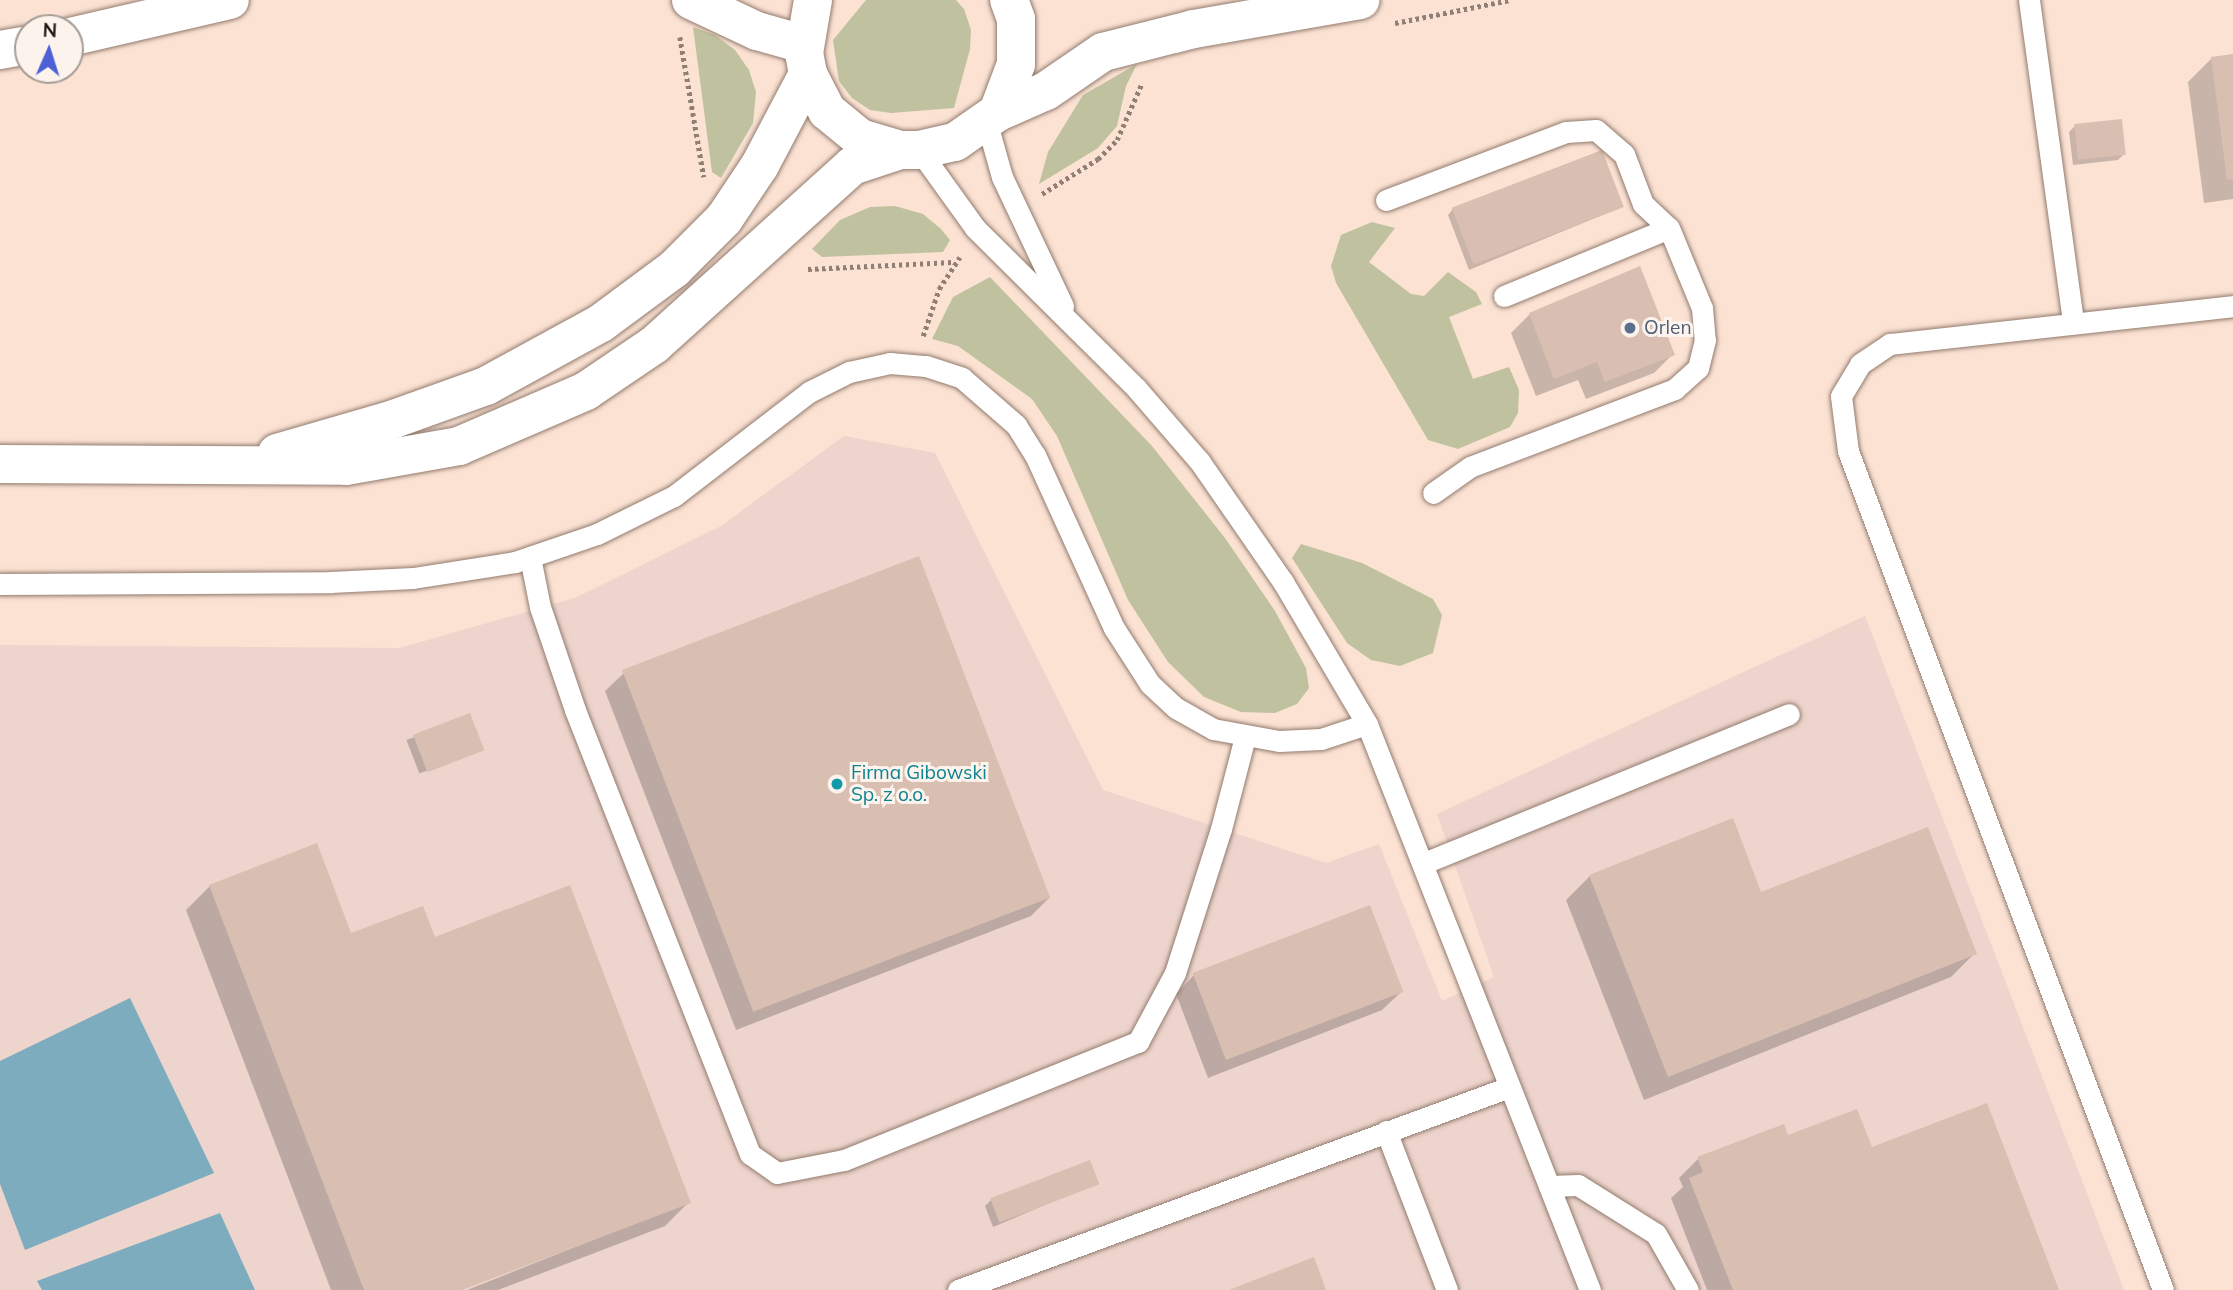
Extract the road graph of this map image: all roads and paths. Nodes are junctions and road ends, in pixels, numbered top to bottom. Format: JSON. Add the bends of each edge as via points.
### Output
{"nodes":[{"id":1,"x":230,"y":0,"type":"edge"},
{"id":2,"x":813,"y":0,"type":"edge"},
{"id":3,"x":1009,"y":0,"type":"edge"},
{"id":4,"x":1361,"y":0,"type":"edge"},
{"id":5,"x":2029,"y":0,"type":"edge"},
{"id":6,"x":685,"y":15,"type":"edge"},
{"id":7,"x":84,"y":34,"type":"edge"},
{"id":8,"x":805,"y":59,"type":"junction"},
{"id":9,"x":1149,"y":75,"type":"dead end"},
{"id":10,"x":992,"y":116,"type":"junction"},
{"id":11,"x":910,"y":150,"type":"junction"},
{"id":12,"x":710,"y":186,"type":"dead end"},
{"id":13,"x":1037,"y":198,"type":"dead end"},
{"id":14,"x":1386,"y":200,"type":"dead end"},
{"id":15,"x":1669,"y":228,"type":"junction"},
{"id":16,"x":966,"y":252,"type":"dead end"},
{"id":17,"x":954,"y":262,"type":"junction"},
{"id":18,"x":808,"y":269,"type":"dead end"},
{"id":19,"x":1504,"y":296,"type":"dead end"},
{"id":20,"x":2233,"y":306,"type":"edge"},
{"id":21,"x":1070,"y":321,"type":"junction"},
{"id":22,"x":2073,"y":323,"type":"junction"},
{"id":23,"x":917,"y":365,"type":"junction"},
{"id":24,"x":0,"y":464,"type":"edge"},
{"id":25,"x":238,"y":464,"type":"junction"},
{"id":26,"x":1433,"y":493,"type":"dead end"},
{"id":27,"x":530,"y":556,"type":"junction"},
{"id":28,"x":0,"y":583,"type":"edge"},
{"id":29,"x":1789,"y":714,"type":"dead end"},
{"id":30,"x":1367,"y":724,"type":"junction"},
{"id":31,"x":1245,"y":737,"type":"junction"},
{"id":32,"x":1424,"y":863,"type":"junction"},
{"id":33,"x":1509,"y":1087,"type":"junction"},
{"id":34,"x":1387,"y":1131,"type":"junction"},
{"id":35,"x":1549,"y":1186,"type":"junction"},
{"id":36,"x":958,"y":1290,"type":"edge"},
{"id":37,"x":1447,"y":1290,"type":"edge"},
{"id":38,"x":1590,"y":1290,"type":"edge"},
{"id":39,"x":1688,"y":1290,"type":"edge"},
{"id":40,"x":2163,"y":1290,"type":"edge"}],
"edges":[{"from":1,"to":7,"type":"main road"},
{"from":2,"to":8,"type":"main road"},
{"from":3,"to":10,"type":"main road","via":[[1016,19],[1016,64]]},
{"from":4,"to":10,"type":"main road","via":[[1194,29],[1103,52],[1046,91]]},
{"from":5,"to":22,"type":"lane"},
{"from":6,"to":8,"type":"main road","via":[[757,31]]},
{"from":6,"to":12,"type":"path","via":[[701,174]]},
{"from":8,"to":11,"type":"main road","via":[[816,93],[842,126],[860,138]]},
{"from":8,"to":25,"type":"main road","via":[[760,166],[724,219],[674,269],[601,323],[486,386],[394,419]]},
{"from":9,"to":13,"type":"path","via":[[1135,92],[1117,140],[1098,159]]},
{"from":10,"to":11,"type":"main road","via":[[955,142]]},
{"from":10,"to":21,"type":"lane","via":[[1002,177]]},
{"from":11,"to":21,"type":"lane","via":[[975,228]]},
{"from":11,"to":25,"type":"main road","via":[[852,166],[654,345],[574,397],[459,446],[414,457],[346,466]]},
{"from":14,"to":15,"type":"lane","via":[[1566,132],[1596,130],[1624,154],[1643,204]]},
{"from":15,"to":19,"type":"lane"},
{"from":15,"to":26,"type":"lane","via":[[1702,308],[1705,340],[1698,368],[1675,389],[1471,467]]},
{"from":16,"to":17,"type":"path"},
{"from":17,"to":18,"type":"path"},
{"from":17,"to":23,"type":"path","via":[[926,320]]},
{"from":20,"to":22,"type":"lane"},
{"from":21,"to":30,"type":"lane","via":[[1200,462],[1283,582]]},
{"from":22,"to":40,"type":"lane","via":[[1890,344],[1860,364],[1841,396],[1842,424],[1848,452]]},
{"from":23,"to":27,"type":"lane","via":[[890,363],[849,372],[809,392],[674,496],[597,534]]},
{"from":23,"to":31,"type":"lane","via":[[962,378],[1016,425],[1035,455],[1114,628],[1150,684],[1213,729]]},
{"from":24,"to":25,"type":"main road"},
{"from":27,"to":28,"type":"lane","via":[[475,569],[372,580]]},
{"from":27,"to":31,"type":"lane","via":[[540,607],[575,710],[751,1154],[776,1174],[844,1160],[1138,1042],[1175,973]]},
{"from":29,"to":32,"type":"lane"},
{"from":30,"to":31,"type":"lane","via":[[1321,739]]},
{"from":30,"to":32,"type":"lane"},
{"from":32,"to":33,"type":"lane"},
{"from":33,"to":34,"type":"lane"},
{"from":33,"to":35,"type":"lane"},
{"from":34,"to":36,"type":"lane"},
{"from":34,"to":37,"type":"lane"},
{"from":35,"to":38,"type":"lane"},
{"from":35,"to":39,"type":"lane","via":[[1578,1185],[1656,1234]]}]}
